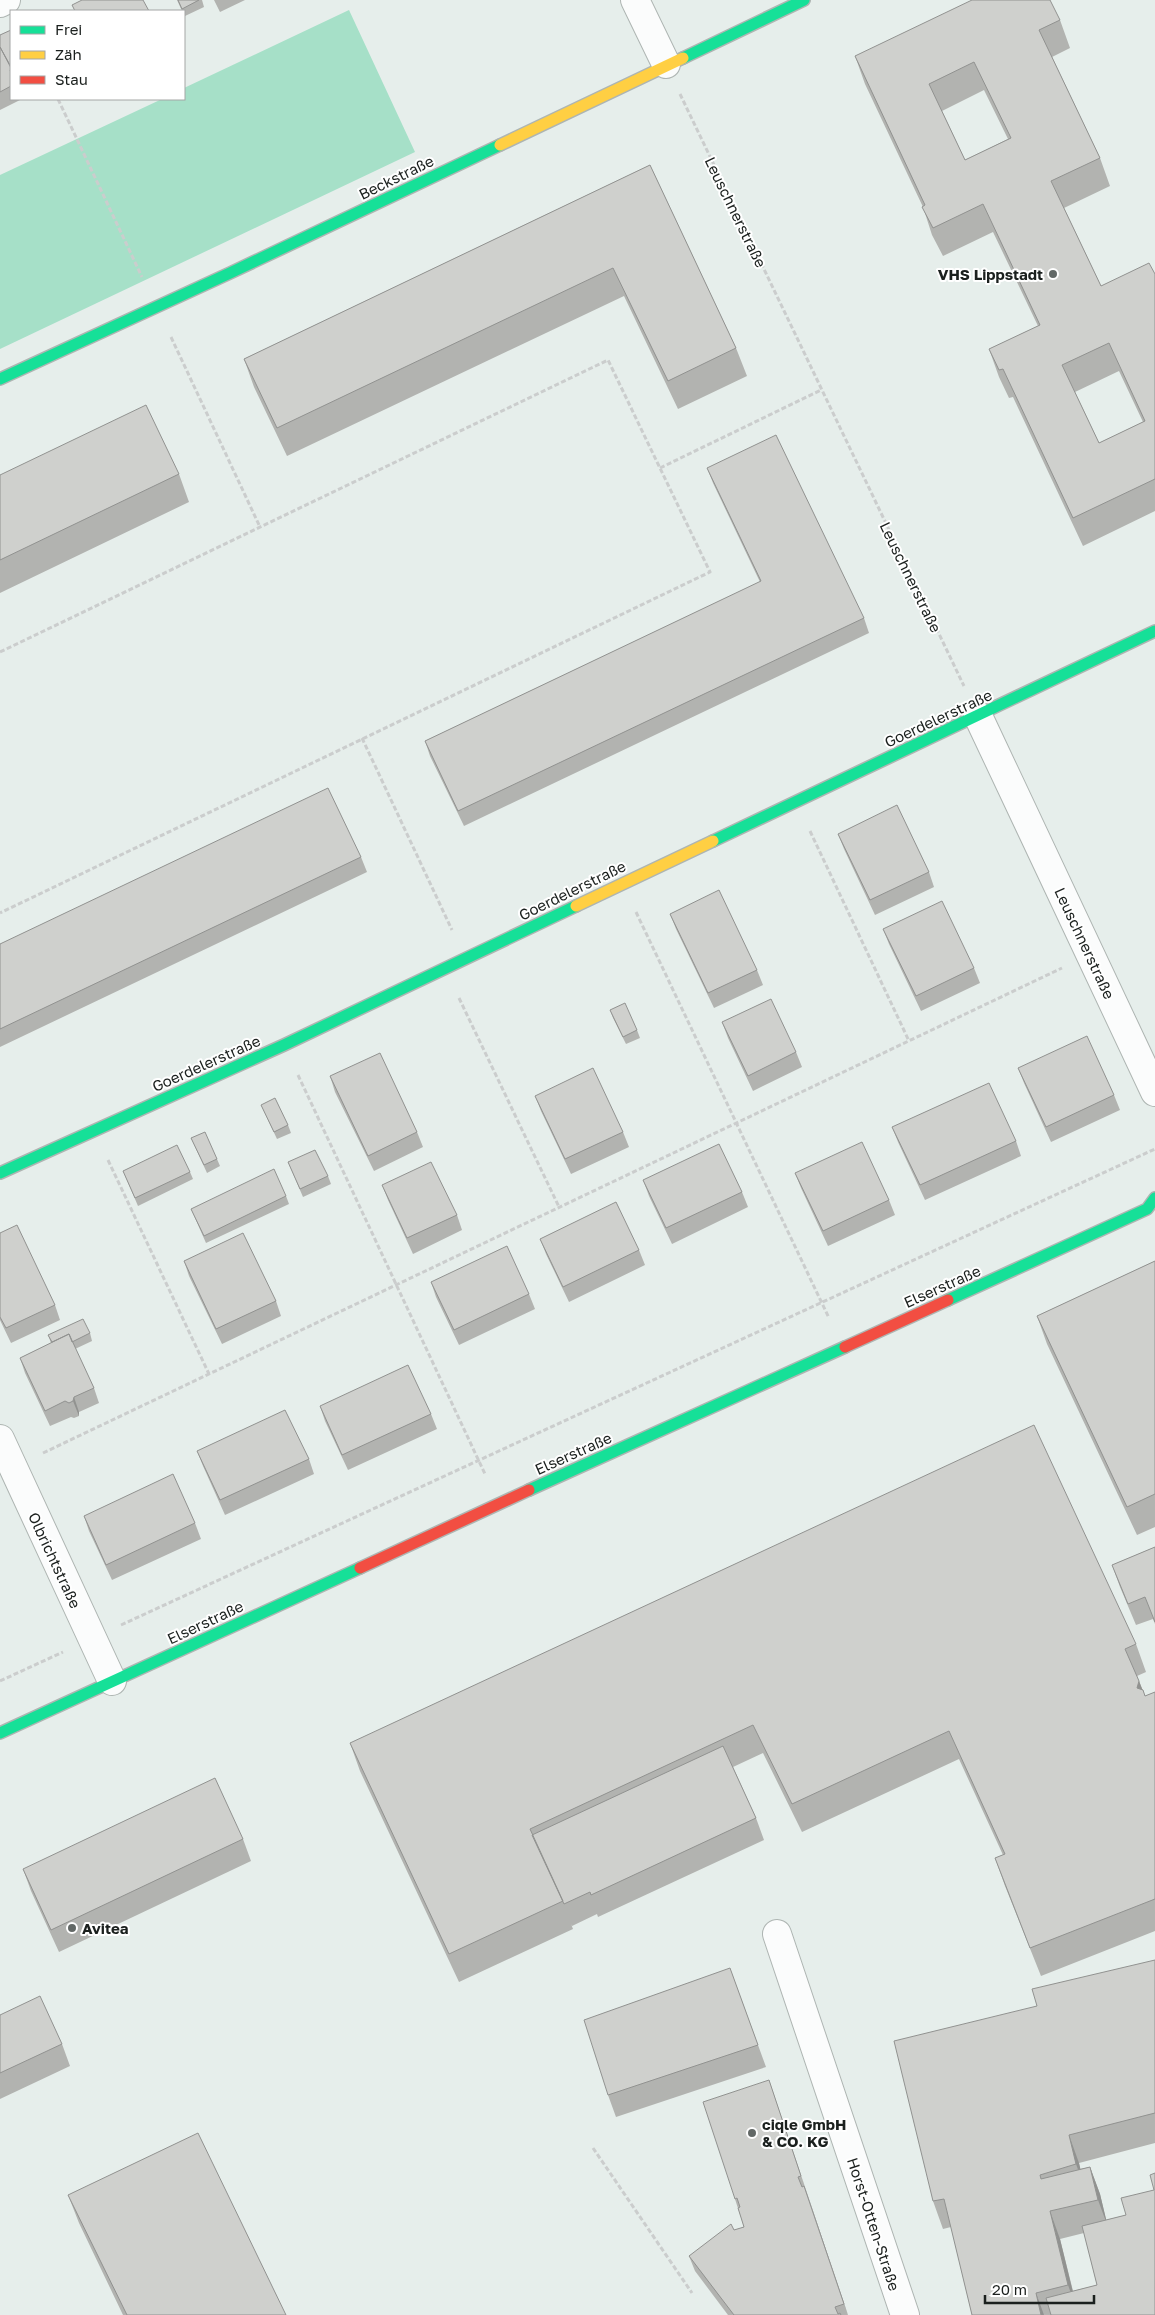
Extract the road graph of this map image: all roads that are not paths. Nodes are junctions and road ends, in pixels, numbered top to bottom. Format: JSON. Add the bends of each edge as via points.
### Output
{"nodes":[{"id":1,"x":6,"y":0,"type":"edge"},
{"id":2,"x":635,"y":0,"type":"edge"},
{"id":3,"x":804,"y":0,"type":"edge"},
{"id":4,"x":0,"y":3,"type":"edge"},
{"id":5,"x":666,"y":64,"type":"junction"},
{"id":6,"x":0,"y":379,"type":"edge"},
{"id":7,"x":1155,"y":631,"type":"edge"},
{"id":8,"x":978,"y":716,"type":"junction"},
{"id":9,"x":1155,"y":1092,"type":"edge"},
{"id":10,"x":0,"y":1173,"type":"edge"},
{"id":11,"x":1155,"y":1198,"type":"edge"},
{"id":12,"x":0,"y":1439,"type":"edge"},
{"id":13,"x":112,"y":1681,"type":"junction"},
{"id":14,"x":0,"y":1733,"type":"edge"},
{"id":15,"x":777,"y":1934,"type":"dead end"},
{"id":16,"x":905,"y":2315,"type":"edge"}],
"edges":[{"from":1,"to":4,"type":"street"},
{"from":2,"to":5,"type":"street"},
{"from":3,"to":5,"type":"street","name":"Beckstraße"},
{"from":5,"to":6,"type":"street","name":"Beckstraße"},
{"from":7,"to":8,"type":"street","name":"Goerdelerstraße"},
{"from":8,"to":9,"type":"street","name":"Leuschnerstraße"},
{"from":8,"to":10,"type":"street","name":"Goerdelerstraße","via":[[284,1044]]},
{"from":11,"to":13,"type":"street","name":"Elserstraße","via":[[1147,1209]]},
{"from":12,"to":13,"type":"street","name":"Olbrichtstraße"},
{"from":13,"to":14,"type":"street","name":"Elserstraße"},
{"from":15,"to":16,"type":"street","name":"Horst-Otten-Straße"}]}
